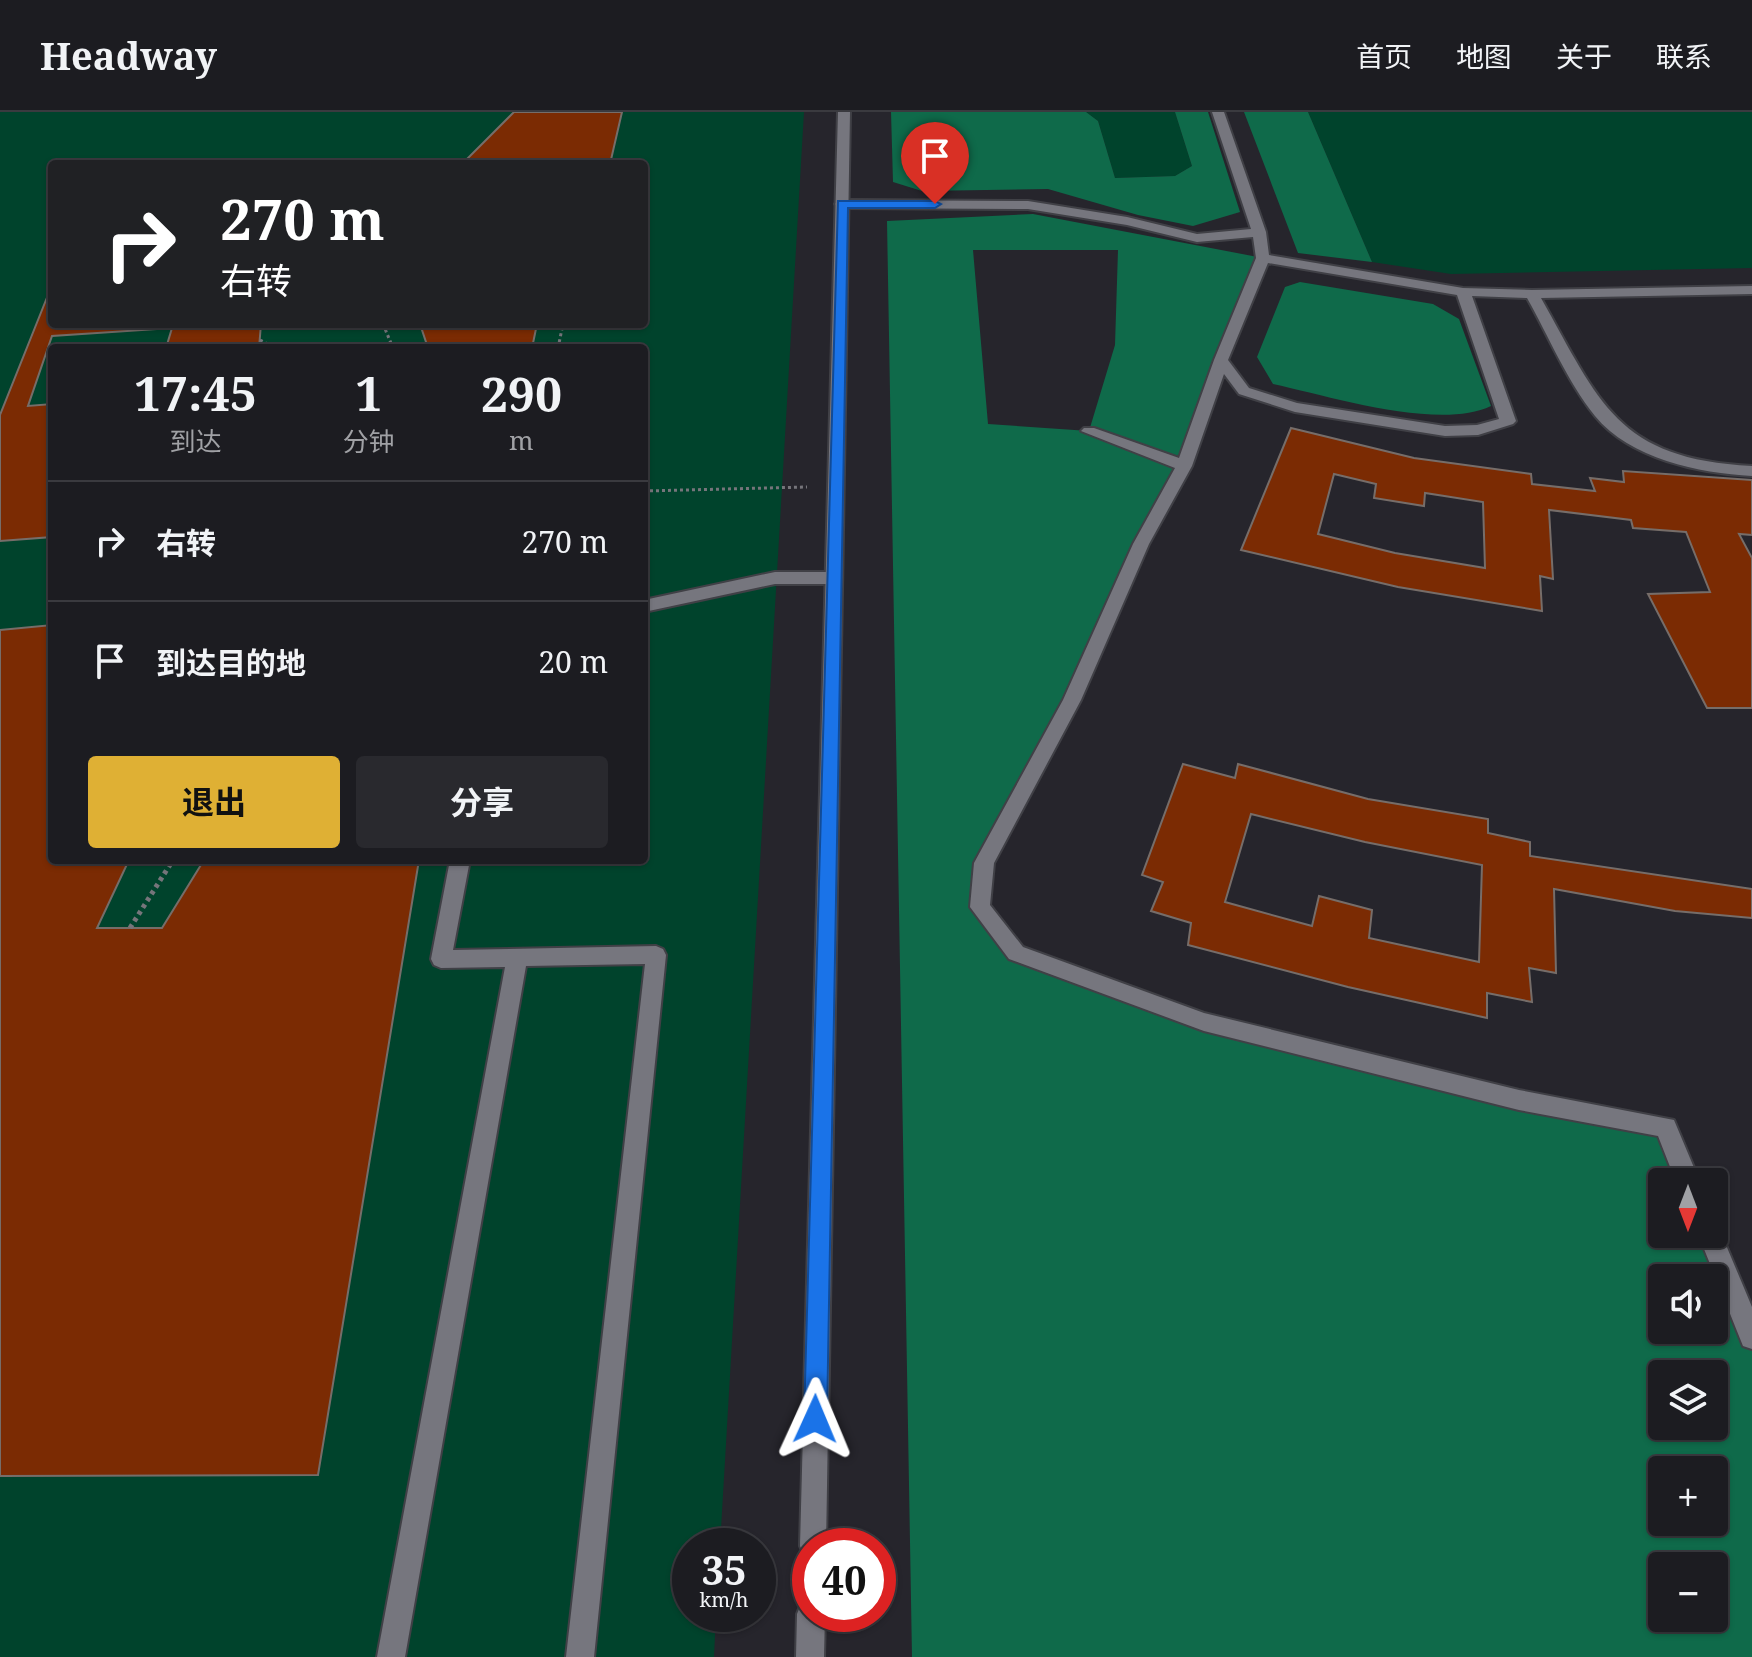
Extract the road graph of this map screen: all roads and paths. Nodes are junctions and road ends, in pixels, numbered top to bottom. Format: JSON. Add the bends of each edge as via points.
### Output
{"nodes":[{"id":1,"x":844,"y":112,"type":"edge"},
{"id":2,"x":1218,"y":112,"type":"edge"},
{"id":3,"x":842,"y":204,"type":"junction"},
{"id":4,"x":1259,"y":232,"type":"junction"},
{"id":5,"x":1263,"y":258,"type":"junction"},
{"id":6,"x":1752,"y":290,"type":"edge"},
{"id":7,"x":1463,"y":292,"type":"junction"},
{"id":8,"x":1532,"y":294,"type":"junction"},
{"id":9,"x":260,"y":340,"type":"dead end"},
{"id":10,"x":268,"y":344,"type":"edge"},
{"id":11,"x":1221,"y":360,"type":"junction"},
{"id":12,"x":1089,"y":431,"type":"dead end"},
{"id":13,"x":1184,"y":466,"type":"junction"},
{"id":14,"x":1752,"y":471,"type":"edge"},
{"id":15,"x":836,"y":487,"type":"junction"},
{"id":16,"x":648,"y":491,"type":"edge"},
{"id":17,"x":834,"y":578,"type":"junction"},
{"id":18,"x":648,"y":605,"type":"edge"},
{"id":19,"x":170,"y":864,"type":"edge"},
{"id":20,"x":459,"y":864,"type":"edge"},
{"id":21,"x":130,"y":928,"type":"dead end"},
{"id":22,"x":517,"y":957,"type":"junction"},
{"id":23,"x":1682,"y":1168,"type":"edge"},
{"id":24,"x":1716,"y":1248,"type":"edge"},
{"id":25,"x":1752,"y":1337,"type":"edge"},
{"id":26,"x":813,"y":1528,"type":"edge"},
{"id":27,"x":811,"y":1632,"type":"edge"},
{"id":28,"x":391,"y":1657,"type":"edge"},
{"id":29,"x":580,"y":1657,"type":"edge"},
{"id":30,"x":810,"y":1657,"type":"edge"}],
"edges":[{"from":1,"to":3,"type":"street"},
{"from":2,"to":4,"type":"street"},
{"from":3,"to":4,"type":"street","via":[[1028,205],[1197,238]]},
{"from":3,"to":15,"type":"street"},
{"from":4,"to":5,"type":"street"},
{"from":5,"to":7,"type":"street"},
{"from":5,"to":11,"type":"street"},
{"from":6,"to":8,"type":"street"},
{"from":7,"to":8,"type":"street"},
{"from":7,"to":11,"type":"street","via":[[1508,421],[1478,430],[1445,431],[1295,407],[1244,391]]},
{"from":8,"to":14,"type":"street","via":[[1602,415],[1671,458]]},
{"from":9,"to":10,"type":"path"},
{"from":11,"to":13,"type":"street"},
{"from":12,"to":13,"type":"street"},
{"from":13,"to":23,"type":"street","via":[[1141,544],[1072,700],[984,863],[980,907],[1016,953],[1204,1022],[1519,1100],[1666,1127]]},
{"from":15,"to":16,"type":"path"},
{"from":15,"to":17,"type":"street"},
{"from":17,"to":18,"type":"street","via":[[775,578]]},
{"from":17,"to":26,"type":"street"},
{"from":19,"to":21,"type":"path"},
{"from":20,"to":22,"type":"street","via":[[441,959]]},
{"from":22,"to":28,"type":"street"},
{"from":22,"to":29,"type":"street","via":[[656,955]]},
{"from":24,"to":25,"type":"street"},
{"from":27,"to":30,"type":"street"}]}
